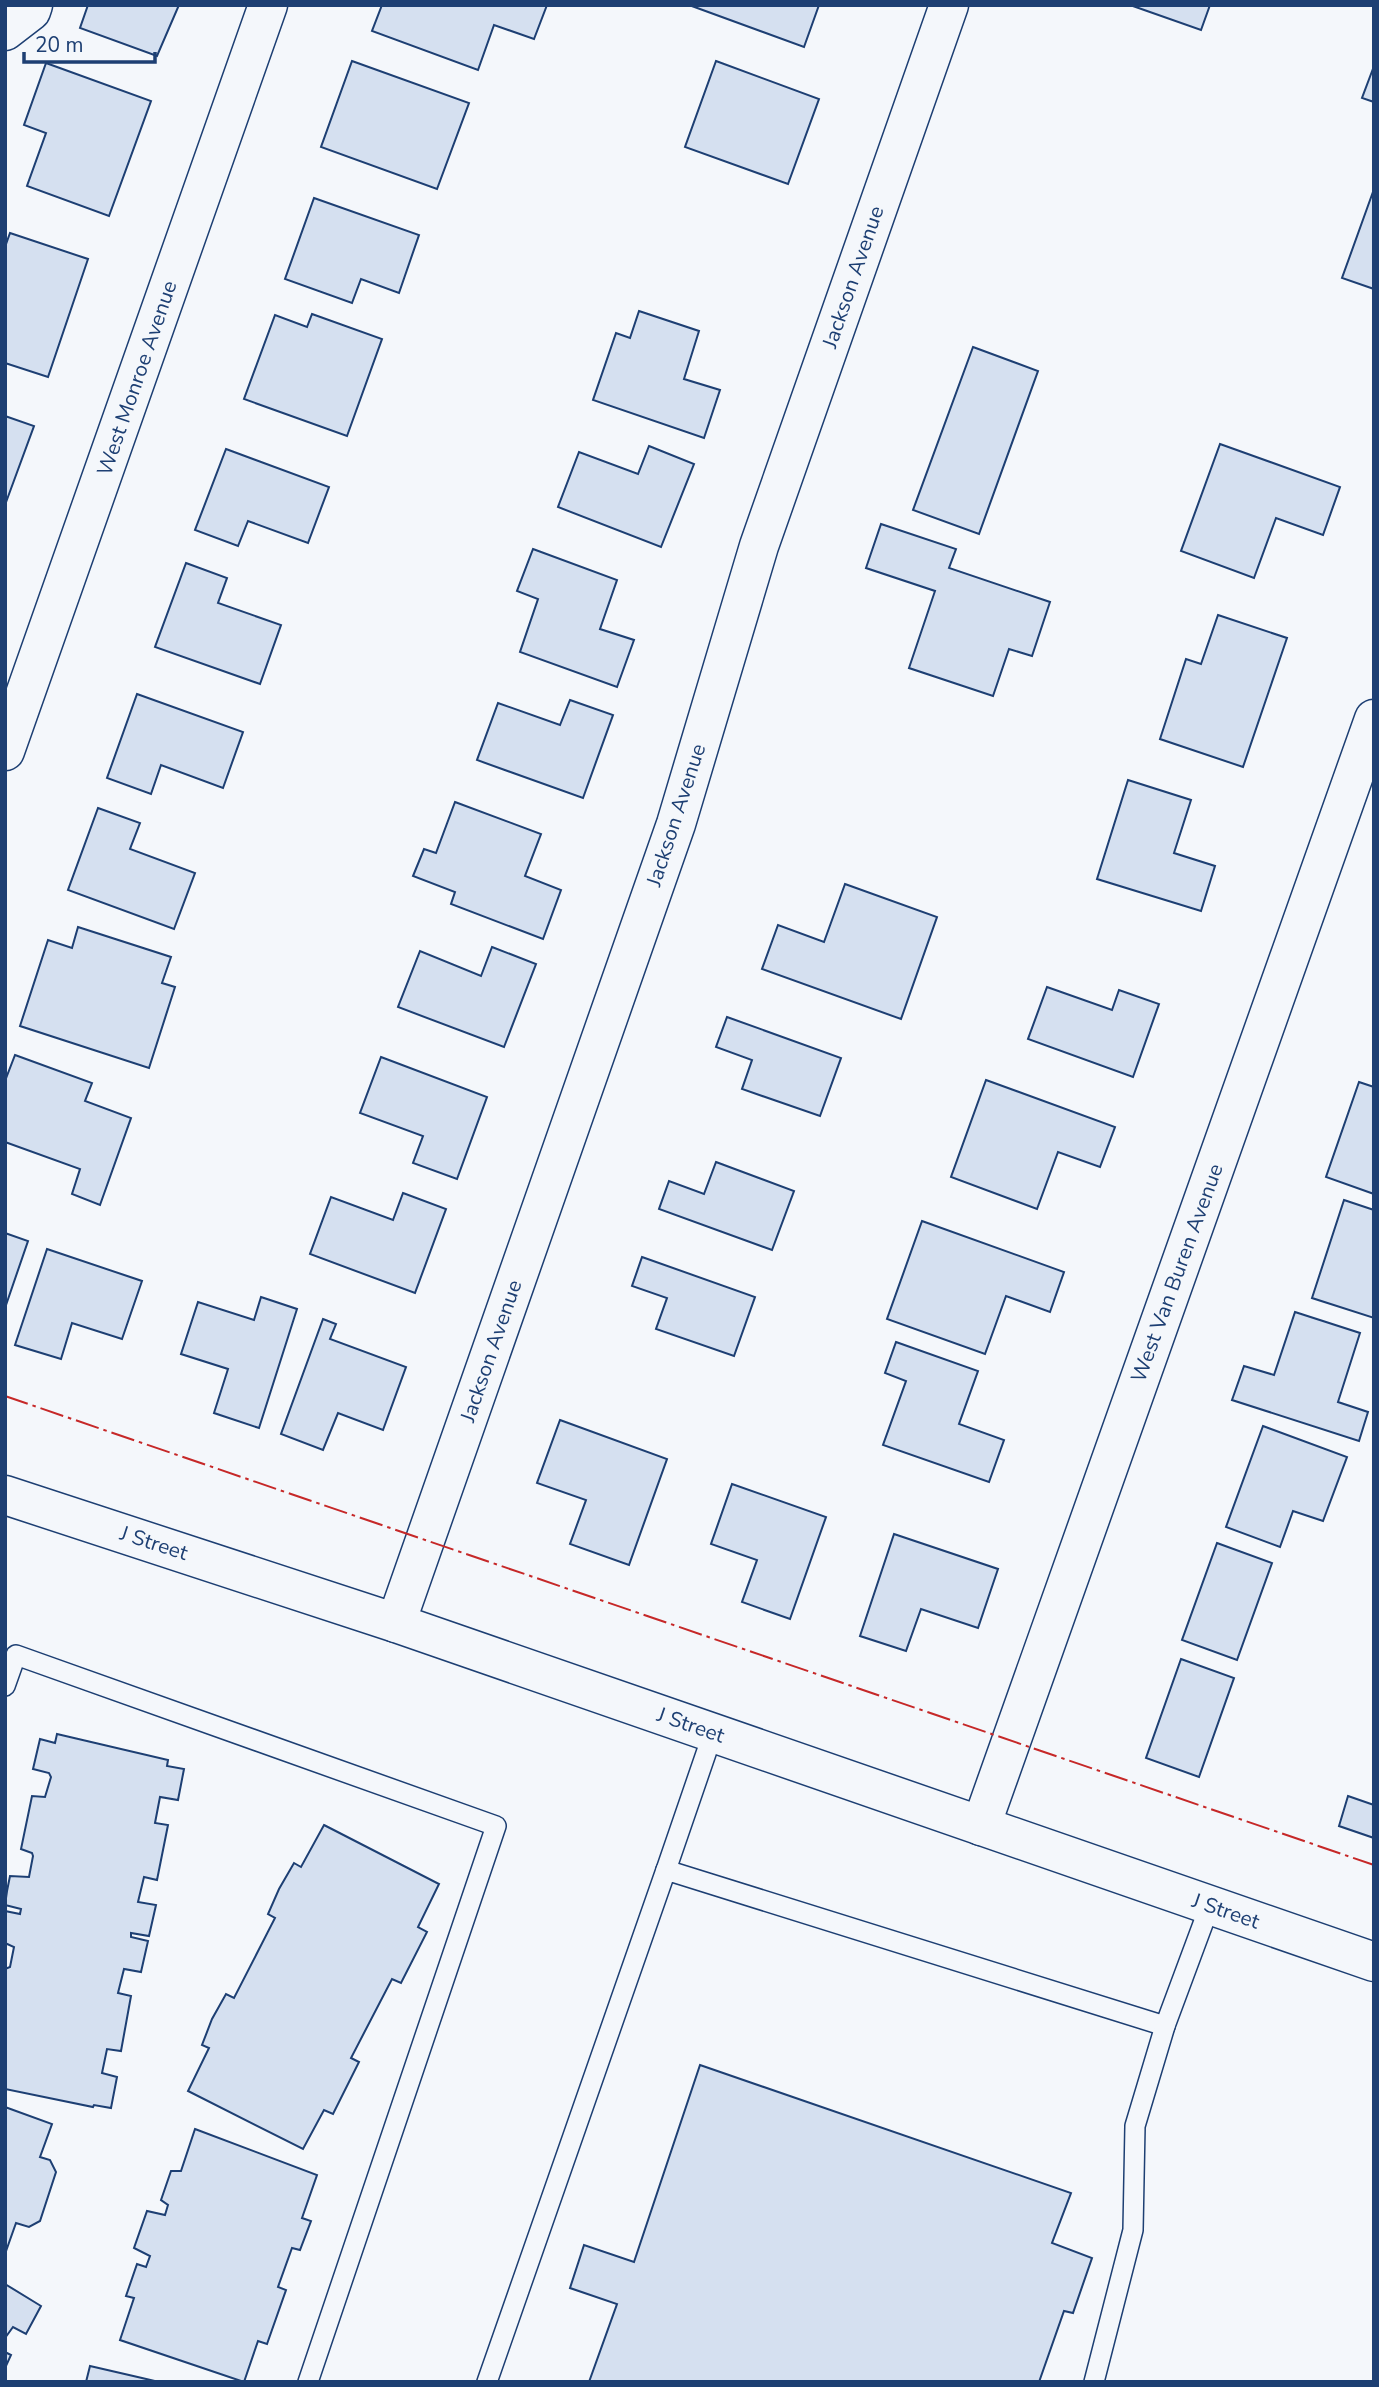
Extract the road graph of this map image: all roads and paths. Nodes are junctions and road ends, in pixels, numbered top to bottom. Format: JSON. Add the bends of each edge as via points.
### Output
{"nodes":[{"id":1,"x":33,"y":5,"type":"edge"},
{"id":2,"x":268,"y":5,"type":"edge"},
{"id":3,"x":949,"y":5,"type":"edge"},
{"id":4,"x":5,"y":31,"type":"edge"},
{"id":5,"x":1374,"y":719,"type":"edge"},
{"id":6,"x":5,"y":751,"type":"edge"},
{"id":7,"x":5,"y":1495,"type":"edge"},
{"id":8,"x":396,"y":1623,"type":"junction"},
{"id":9,"x":5,"y":1686,"type":"edge"},
{"id":10,"x":713,"y":1733,"type":"junction"},
{"id":11,"x":981,"y":1826,"type":"junction"},
{"id":12,"x":666,"y":1870,"type":"junction"},
{"id":13,"x":1210,"y":1905,"type":"junction"},
{"id":14,"x":1374,"y":1962,"type":"edge"},
{"id":15,"x":1165,"y":2026,"type":"junction"},
{"id":16,"x":308,"y":2382,"type":"edge"},
{"id":17,"x":487,"y":2382,"type":"edge"},
{"id":18,"x":1094,"y":2382,"type":"edge"}],
"edges":[{"from":1,"to":4,"type":"street"},
{"from":2,"to":6,"type":"street","name":"West Monroe Avenue"},
{"from":3,"to":8,"type":"street","name":"Jackson Avenue","via":[[759,546],[676,824]]},
{"from":5,"to":11,"type":"street","name":"West Van Buren Avenue"},
{"from":7,"to":8,"type":"street","name":"J Street"},
{"from":8,"to":10,"type":"street","name":"J Street"},
{"from":9,"to":16,"type":"lane","via":[[16,1655],[496,1826]]},
{"from":10,"to":11,"type":"street","name":"J Street"},
{"from":10,"to":12,"type":"lane"},
{"from":11,"to":13,"type":"street","name":"J Street"},
{"from":12,"to":15,"type":"lane"},
{"from":12,"to":17,"type":"lane"},
{"from":13,"to":14,"type":"street","name":"J Street"},
{"from":13,"to":15,"type":"lane"},
{"from":15,"to":18,"type":"lane","via":[[1135,2126],[1133,2230]]}]}
